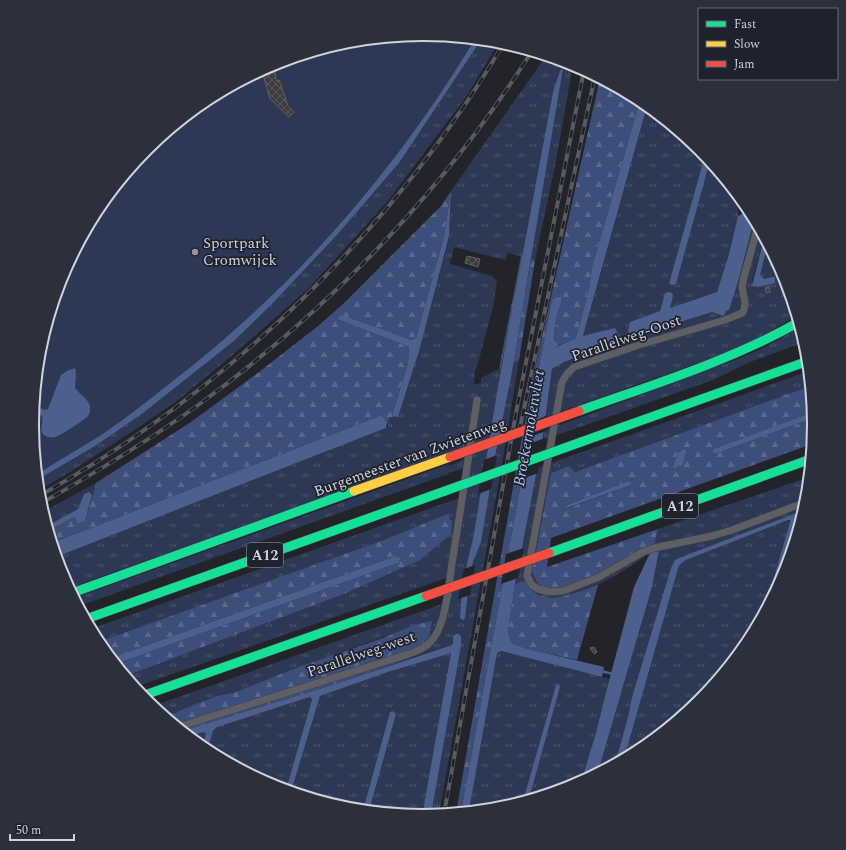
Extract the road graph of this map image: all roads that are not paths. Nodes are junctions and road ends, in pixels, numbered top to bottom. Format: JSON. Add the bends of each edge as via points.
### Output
{"nodes":[{"id":1,"x":756,"y":233,"type":"edge"},
{"id":2,"x":794,"y":325,"type":"edge"},
{"id":3,"x":802,"y":362,"type":"edge"},
{"id":4,"x":477,"y":400,"type":"dead end"},
{"id":5,"x":805,"y":461,"type":"edge"},
{"id":6,"x":799,"y":505,"type":"edge"},
{"id":7,"x":77,"y":591,"type":"edge"},
{"id":8,"x":90,"y":617,"type":"edge"},
{"id":9,"x":148,"y":694,"type":"edge"},
{"id":10,"x":183,"y":725,"type":"edge"}],
"edges":[{"from":1,"to":6,"type":"street","name":"Parallelweg-Oost","via":[[742,287],[745,298],[744,310],[739,315],[574,367],[567,374],[562,382],[527,576],[538,589],[549,592],[563,591],[599,577],[643,552],[725,532]]},
{"from":2,"to":7,"type":"main road","name":"Burgemeester van Zwietenweg","bridge":true,"via":[[728,358]]},
{"from":3,"to":8,"type":"main road","number":"A12","bridge":true},
{"from":4,"to":10,"type":"street","name":"Parallelweg-west","via":[[445,603],[439,629],[433,639],[421,649],[396,658]]},
{"from":5,"to":9,"type":"main road","number":"A12","bridge":true}]}
